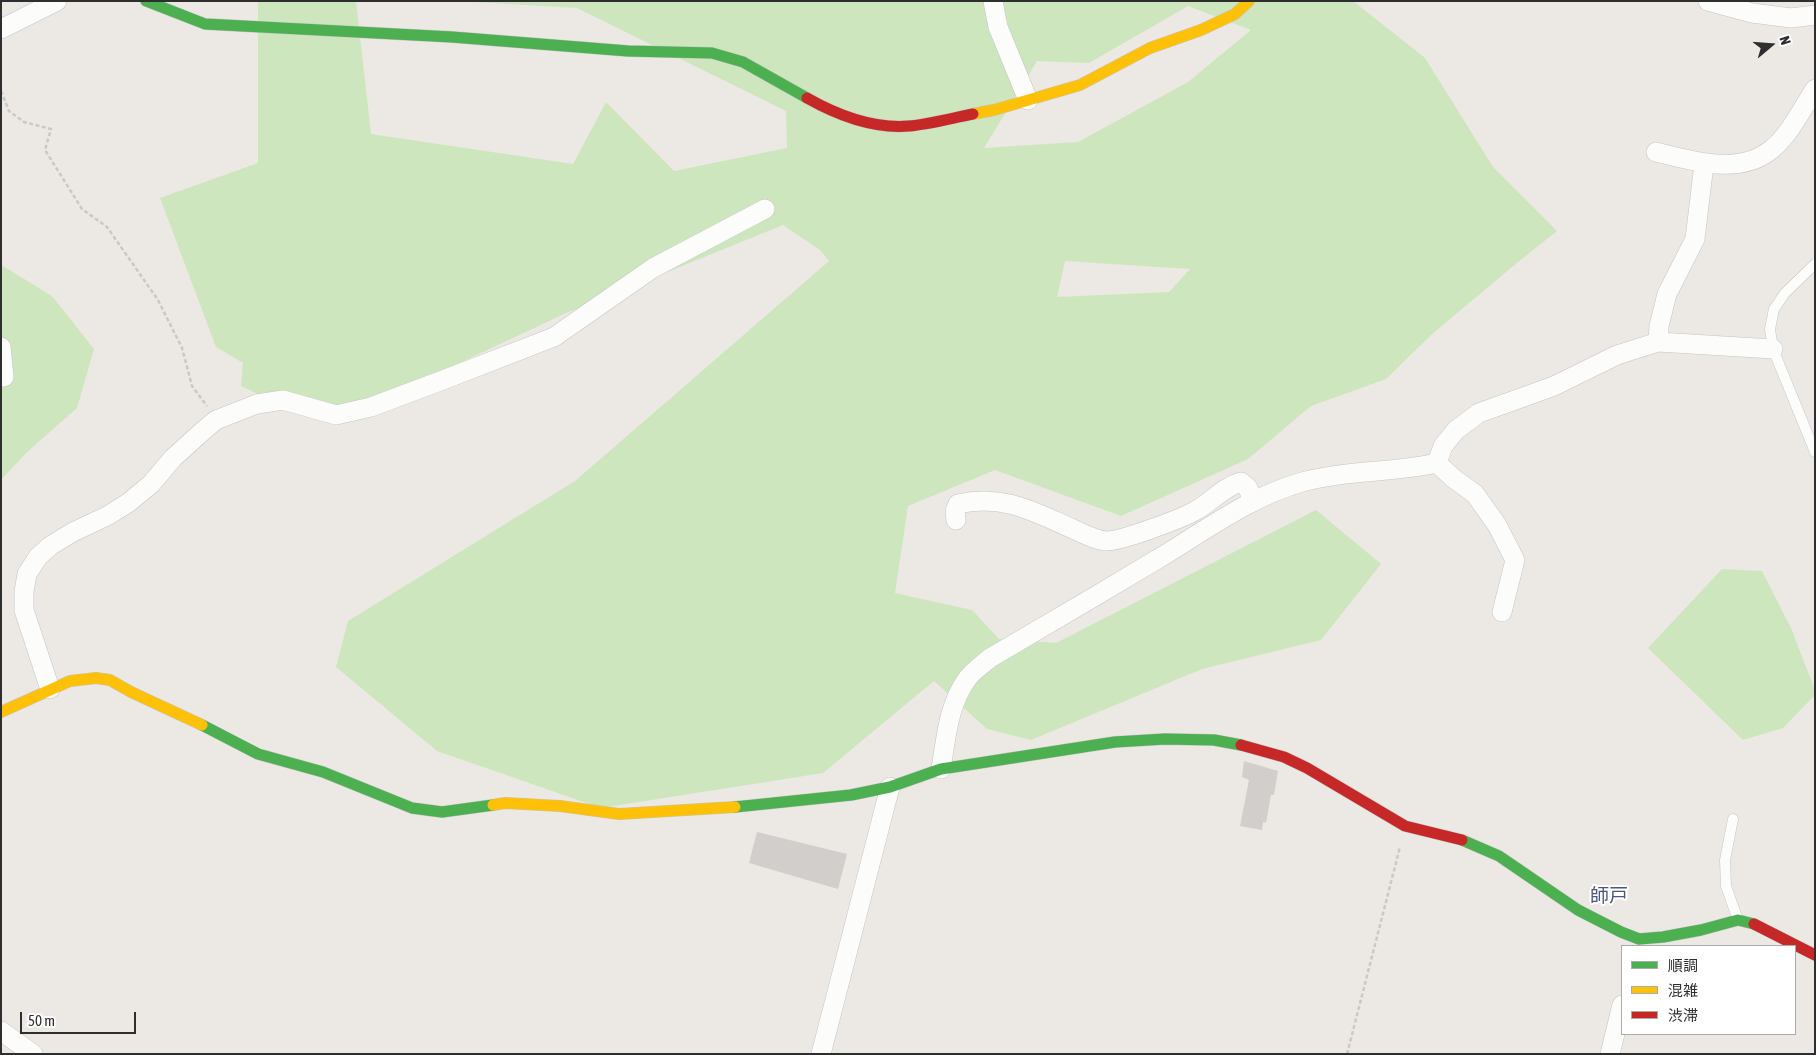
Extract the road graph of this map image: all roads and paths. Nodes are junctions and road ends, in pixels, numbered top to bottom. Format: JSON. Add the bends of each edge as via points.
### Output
{"nodes":[{"id":1,"x":57,"y":1,"type":"edge"},
{"id":2,"x":146,"y":1,"type":"edge"},
{"id":3,"x":993,"y":1,"type":"edge"},
{"id":4,"x":1249,"y":1,"type":"edge"},
{"id":5,"x":1708,"y":1,"type":"edge"},
{"id":6,"x":1815,"y":15,"type":"edge"},
{"id":7,"x":1,"y":29,"type":"edge"},
{"id":8,"x":1815,"y":89,"type":"edge"},
{"id":9,"x":1,"y":91,"type":"edge"},
{"id":10,"x":1028,"y":100,"type":"junction"},
{"id":11,"x":1656,"y":152,"type":"dead end"},
{"id":12,"x":1704,"y":164,"type":"junction"},
{"id":13,"x":764,"y":208,"type":"dead end"},
{"id":14,"x":1815,"y":264,"type":"edge"},
{"id":15,"x":1658,"y":342,"type":"junction"},
{"id":16,"x":1,"y":347,"type":"edge"},
{"id":17,"x":1774,"y":349,"type":"junction"},
{"id":18,"x":4,"y":377,"type":"dead end"},
{"id":19,"x":216,"y":420,"type":"junction"},
{"id":20,"x":1815,"y":452,"type":"edge"},
{"id":21,"x":1437,"y":463,"type":"junction"},
{"id":22,"x":1253,"y":502,"type":"junction"},
{"id":23,"x":956,"y":520,"type":"dead end"},
{"id":24,"x":1502,"y":612,"type":"dead end"},
{"id":25,"x":50,"y":689,"type":"junction"},
{"id":26,"x":1,"y":712,"type":"edge"},
{"id":27,"x":941,"y":769,"type":"junction"},
{"id":28,"x":890,"y":787,"type":"junction"},
{"id":29,"x":1733,"y":819,"type":"dead end"},
{"id":30,"x":1405,"y":826,"type":"junction"},
{"id":31,"x":1738,"y":920,"type":"junction"},
{"id":32,"x":1638,"y":942,"type":"edge"},
{"id":33,"x":1796,"y":945,"type":"edge"},
{"id":34,"x":1796,"y":945,"type":"edge"},
{"id":35,"x":1815,"y":955,"type":"edge"},
{"id":36,"x":1621,"y":1008,"type":"edge"},
{"id":37,"x":1,"y":1031,"type":"edge"},
{"id":38,"x":33,"y":1054,"type":"edge"},
{"id":39,"x":821,"y":1054,"type":"edge"},
{"id":40,"x":1347,"y":1054,"type":"edge"},
{"id":41,"x":1610,"y":1054,"type":"edge"}],
"edges":[{"from":1,"to":7,"type":"street"},
{"from":2,"to":10,"type":"street","via":[[204,24],[452,37],[628,51],[712,53],[743,62],[816,103],[858,121],[885,126],[909,126],[970,116]]},
{"from":3,"to":10,"type":"street","via":[[998,27]]},
{"from":4,"to":10,"type":"street","via":[[1235,14],[1150,48],[1080,85]]},
{"from":5,"to":6,"type":"street","via":[[1752,13],[1791,18]]},
{"from":8,"to":12,"type":"street","via":[[1791,127],[1773,148],[1759,158],[1738,164]]},
{"from":9,"to":19,"type":"path","via":[[9,111],[24,122],[51,129],[45,150],[82,209],[107,227],[158,300],[182,348],[192,386]]},
{"from":11,"to":12,"type":"street"},
{"from":12,"to":15,"type":"street","via":[[1695,240],[1667,294]]},
{"from":13,"to":19,"type":"street","via":[[653,268],[554,337],[462,373],[371,406],[336,415],[283,400],[256,404]]},
{"from":14,"to":17,"type":"lane","via":[[1785,293],[1774,309],[1770,330]]},
{"from":15,"to":17,"type":"street"},
{"from":15,"to":21,"type":"street","via":[[1617,355],[1554,386],[1478,414],[1456,430],[1443,446]]},
{"from":16,"to":18,"type":"street"},
{"from":17,"to":20,"type":"lane"},
{"from":19,"to":25,"type":"street","via":[[128,503],[73,532],[38,556],[27,574],[24,610]]},
{"from":21,"to":22,"type":"street","via":[[1330,476],[1302,482]]},
{"from":21,"to":24,"type":"street","via":[[1475,494],[1515,560]]},
{"from":22,"to":23,"type":"street","via":[[1248,488],[1241,482],[1193,512],[1107,541],[1020,506],[995,501],[958,504],[954,511]]},
{"from":22,"to":27,"type":"street","via":[[990,658],[968,678],[954,702]]},
{"from":25,"to":26,"type":"street"},
{"from":25,"to":28,"type":"street","via":[[70,681],[110,680],[258,754],[322,772],[412,808],[442,812],[505,803],[619,814],[739,807],[850,795]]},
{"from":27,"to":28,"type":"street"},
{"from":27,"to":30,"type":"street","via":[[1115,742],[1214,740],[1284,756]]},
{"from":28,"to":39,"type":"street"},
{"from":29,"to":31,"type":"lane","via":[[1725,860],[1726,886]]},
{"from":30,"to":32,"type":"street","via":[[1464,841],[1499,856],[1578,910]]},
{"from":30,"to":40,"type":"path"},
{"from":31,"to":32,"type":"street"},
{"from":31,"to":33,"type":"street","via":[[1756,924]]},
{"from":34,"to":35,"type":"street"},
{"from":36,"to":41,"type":"street"},
{"from":37,"to":38,"type":"street"}]}
